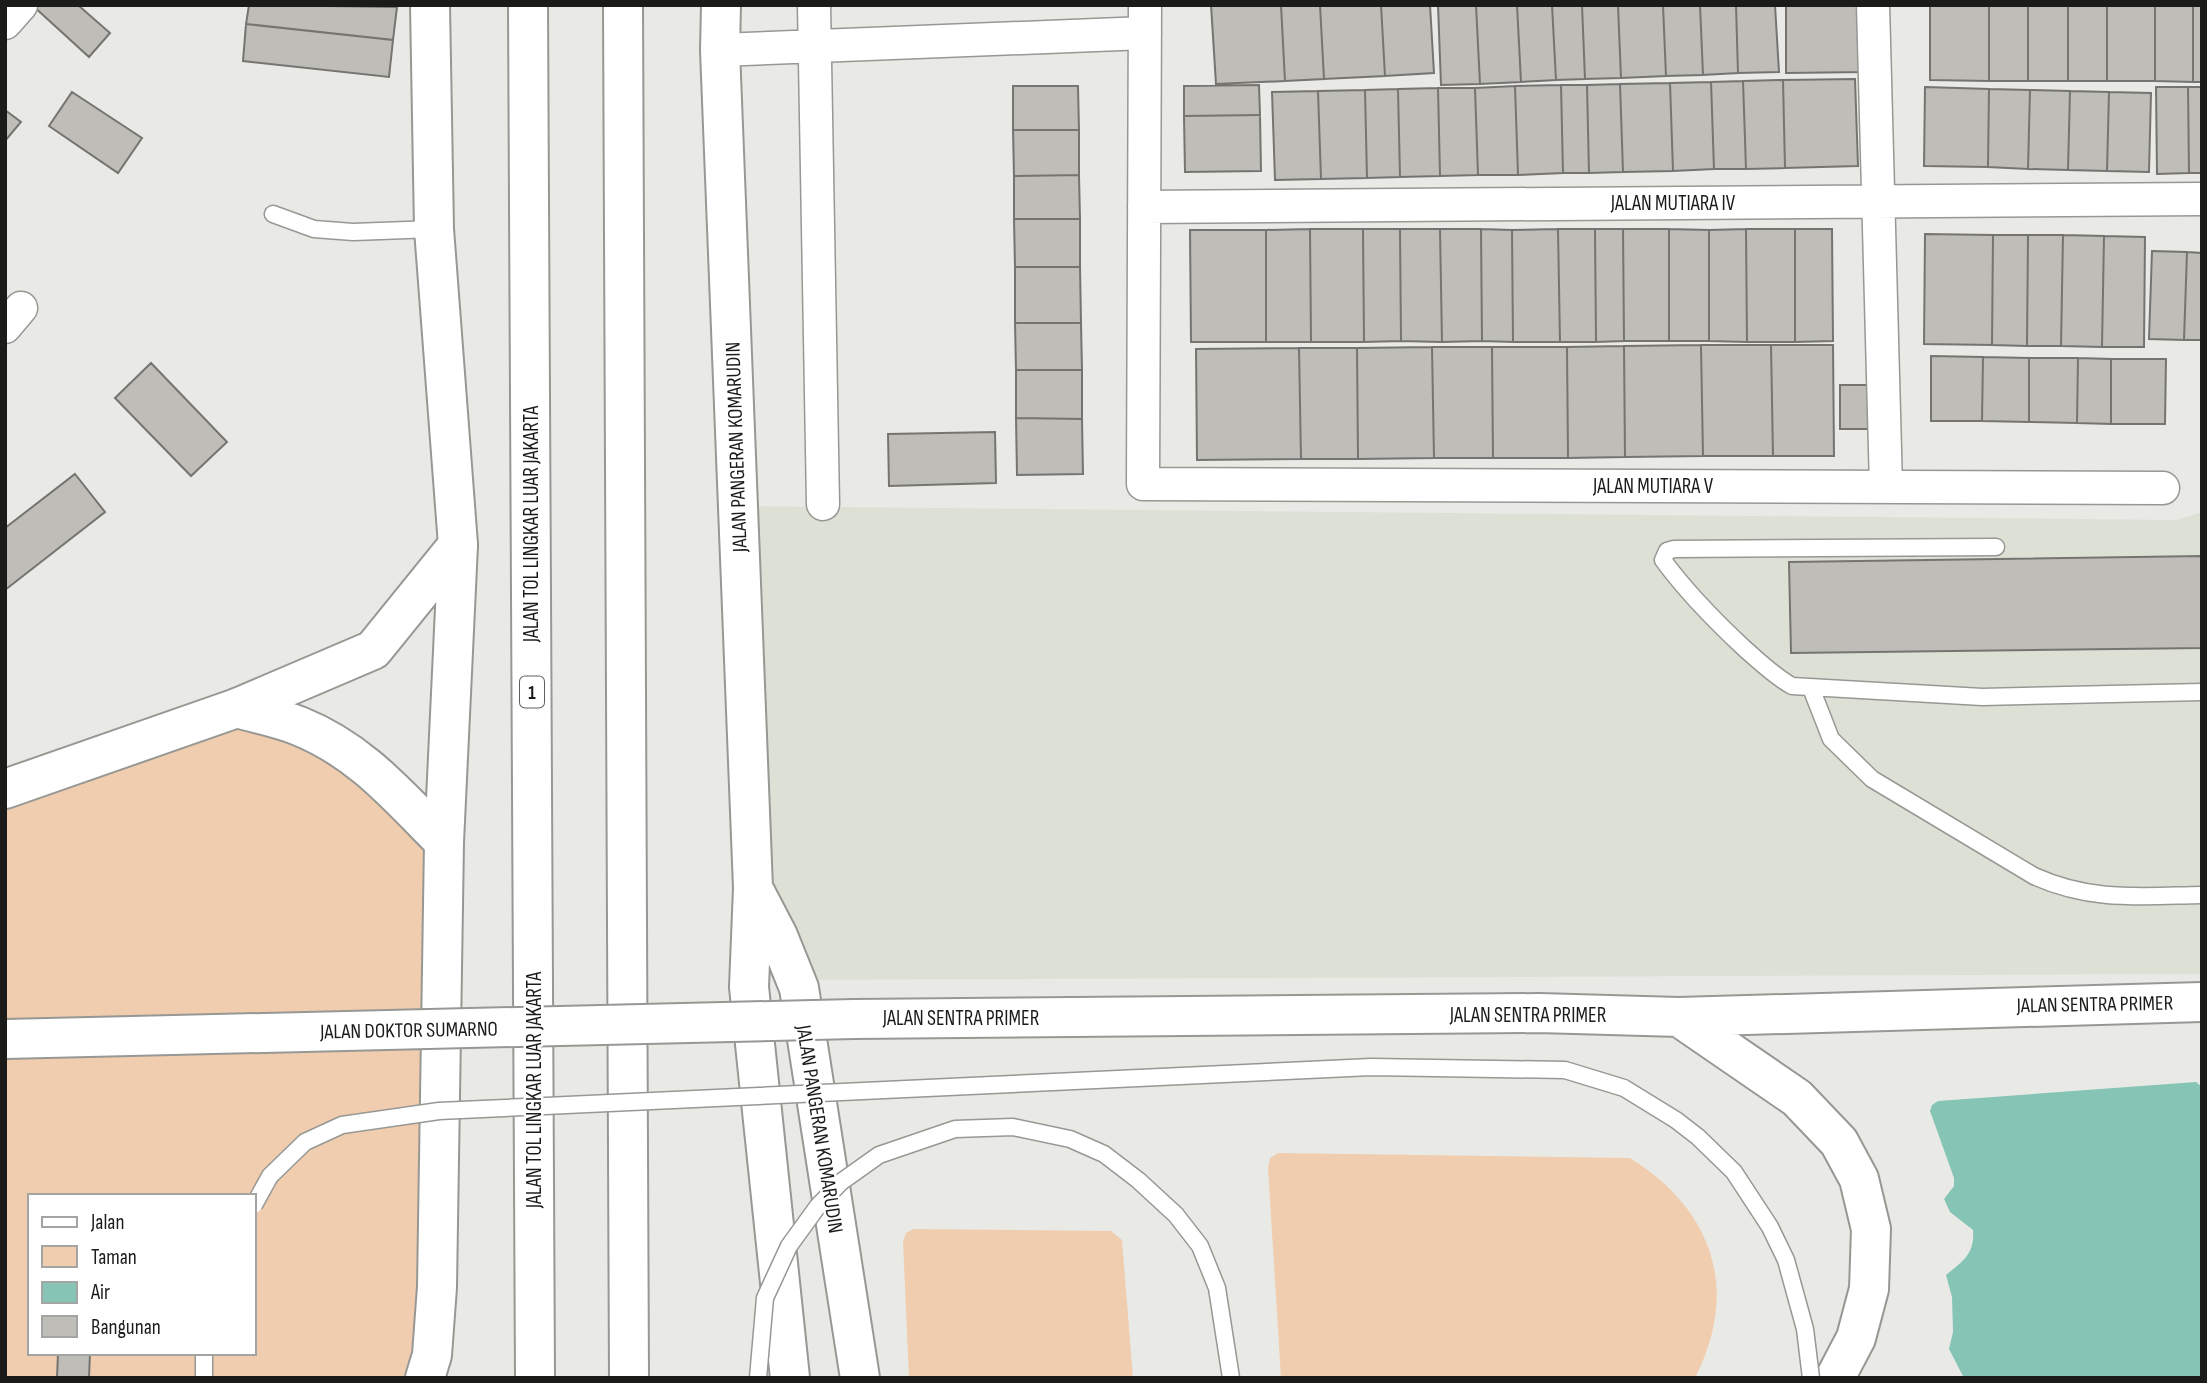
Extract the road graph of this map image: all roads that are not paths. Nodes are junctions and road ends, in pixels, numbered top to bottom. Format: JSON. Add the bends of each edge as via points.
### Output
{"nodes":[{"id":1,"x":21,"y":5,"type":"edge"},
{"id":2,"x":430,"y":5,"type":"edge"},
{"id":3,"x":528,"y":5,"type":"edge"},
{"id":4,"x":623,"y":5,"type":"edge"},
{"id":5,"x":721,"y":5,"type":"edge"},
{"id":6,"x":814,"y":5,"type":"edge"},
{"id":7,"x":1873,"y":5,"type":"edge"},
{"id":8,"x":1145,"y":19,"type":"edge"},
{"id":9,"x":5,"y":23,"type":"edge"},
{"id":10,"x":814,"y":47,"type":"junction"},
{"id":11,"x":720,"y":50,"type":"junction"},
{"id":12,"x":2202,"y":199,"type":"edge"},
{"id":13,"x":1878,"y":202,"type":"junction"},
{"id":14,"x":1144,"y":208,"type":"junction"},
{"id":15,"x":273,"y":214,"type":"dead end"},
{"id":16,"x":435,"y":229,"type":"junction"},
{"id":17,"x":1886,"y":487,"type":"junction"},
{"id":18,"x":2164,"y":488,"type":"dead end"},
{"id":19,"x":822,"y":504,"type":"dead end"},
{"id":20,"x":458,"y":545,"type":"junction"},
{"id":21,"x":1996,"y":547,"type":"dead end"},
{"id":22,"x":1811,"y":688,"type":"junction"},
{"id":23,"x":2202,"y":692,"type":"edge"},
{"id":24,"x":237,"y":708,"type":"junction"},
{"id":25,"x":5,"y":789,"type":"edge"},
{"id":26,"x":444,"y":842,"type":"junction"},
{"id":27,"x":753,"y":888,"type":"junction"},
{"id":28,"x":2202,"y":895,"type":"edge"},
{"id":29,"x":2202,"y":1002,"type":"edge"},
{"id":30,"x":1679,"y":1017,"type":"junction"},
{"id":31,"x":854,"y":1019,"type":"joint"},
{"id":32,"x":5,"y":1039,"type":"edge"},
{"id":33,"x":256,"y":1201,"type":"edge"},
{"id":34,"x":204,"y":1355,"type":"edge"},
{"id":35,"x":205,"y":1378,"type":"edge"},
{"id":36,"x":425,"y":1378,"type":"edge"},
{"id":37,"x":535,"y":1378,"type":"edge"},
{"id":38,"x":629,"y":1378,"type":"edge"},
{"id":39,"x":758,"y":1378,"type":"edge"},
{"id":40,"x":790,"y":1378,"type":"edge"},
{"id":41,"x":860,"y":1378,"type":"edge"},
{"id":42,"x":1231,"y":1378,"type":"edge"},
{"id":43,"x":1811,"y":1378,"type":"edge"},
{"id":44,"x":1835,"y":1378,"type":"edge"}],
"edges":[{"from":1,"to":9,"type":"street"},
{"from":2,"to":16,"type":"main road"},
{"from":3,"to":37,"type":"main road","name":"JALAN TOL LINGKAR LUAR JAKARTA","number":"1"},
{"from":4,"to":38,"type":"main road"},
{"from":5,"to":11,"type":"main road","name":"JALAN PANGERAN KOMARUDIN"},
{"from":6,"to":10,"type":"street"},
{"from":7,"to":13,"type":"street"},
{"from":8,"to":10,"type":"street"},
{"from":8,"to":14,"type":"street"},
{"from":10,"to":11,"type":"street"},
{"from":10,"to":19,"type":"street"},
{"from":11,"to":27,"type":"main road","name":"JALAN PANGERAN KOMARUDIN"},
{"from":12,"to":13,"type":"street","name":"JALAN MUTIARA IV"},
{"from":13,"to":14,"type":"street","name":"JALAN MUTIARA IV"},
{"from":13,"to":17,"type":"street"},
{"from":14,"to":17,"type":"street","name":"JALAN MUTIARA V","via":[[1143,484]]},
{"from":15,"to":16,"type":"lane","via":[[314,229]]},
{"from":16,"to":20,"type":"main road"},
{"from":17,"to":18,"type":"street","name":"JALAN MUTIARA V"},
{"from":20,"to":24,"type":"main road","via":[[373,650]]},
{"from":20,"to":26,"type":"main road"},
{"from":21,"to":22,"type":"lane","via":[[1667,551],[1663,560],[1717,623],[1768,670],[1792,686]]},
{"from":22,"to":23,"type":"lane","via":[[1982,697]]},
{"from":22,"to":28,"type":"lane","via":[[1831,739],[1872,779],[2034,876],[2062,888],[2099,895]]},
{"from":24,"to":25,"type":"main road"},
{"from":24,"to":26,"type":"main road","via":[[298,725],[336,744],[389,785]]},
{"from":26,"to":36,"type":"main road","via":[[437,1287],[432,1355]]},
{"from":27,"to":40,"type":"main road","name":"JALAN PANGERAN KOMARUDIN","via":[[750,987]]},
{"from":27,"to":41,"type":"main road","name":"JALAN PANGERAN KOMARUDIN","via":[[799,988]]},
{"from":29,"to":30,"type":"main road","name":"JALAN SENTRA PRIMER"},
{"from":30,"to":31,"type":"main road","name":"JALAN SENTRA PRIMER","via":[[1539,1013]]},
{"from":30,"to":44,"type":"main road","via":[[1797,1098],[1839,1142],[1859,1179],[1871,1229],[1869,1289],[1856,1338]]},
{"from":31,"to":32,"type":"main road","name":"JALAN DOKTOR SUMARNO","bridge":true},
{"from":33,"to":43,"type":"lane","bridge":true,"via":[[270,1176],[305,1142],[342,1125],[439,1111],[1371,1067],[1565,1070],[1624,1088],[1676,1120],[1734,1172],[1786,1260],[1805,1329]]},
{"from":34,"to":35,"type":"lane"},
{"from":39,"to":42,"type":"lane","bridge":true,"via":[[765,1298],[789,1245],[841,1182],[879,1155],[955,1129],[1013,1127],[1070,1139],[1104,1154],[1175,1216],[1200,1246],[1217,1288]]}]}
